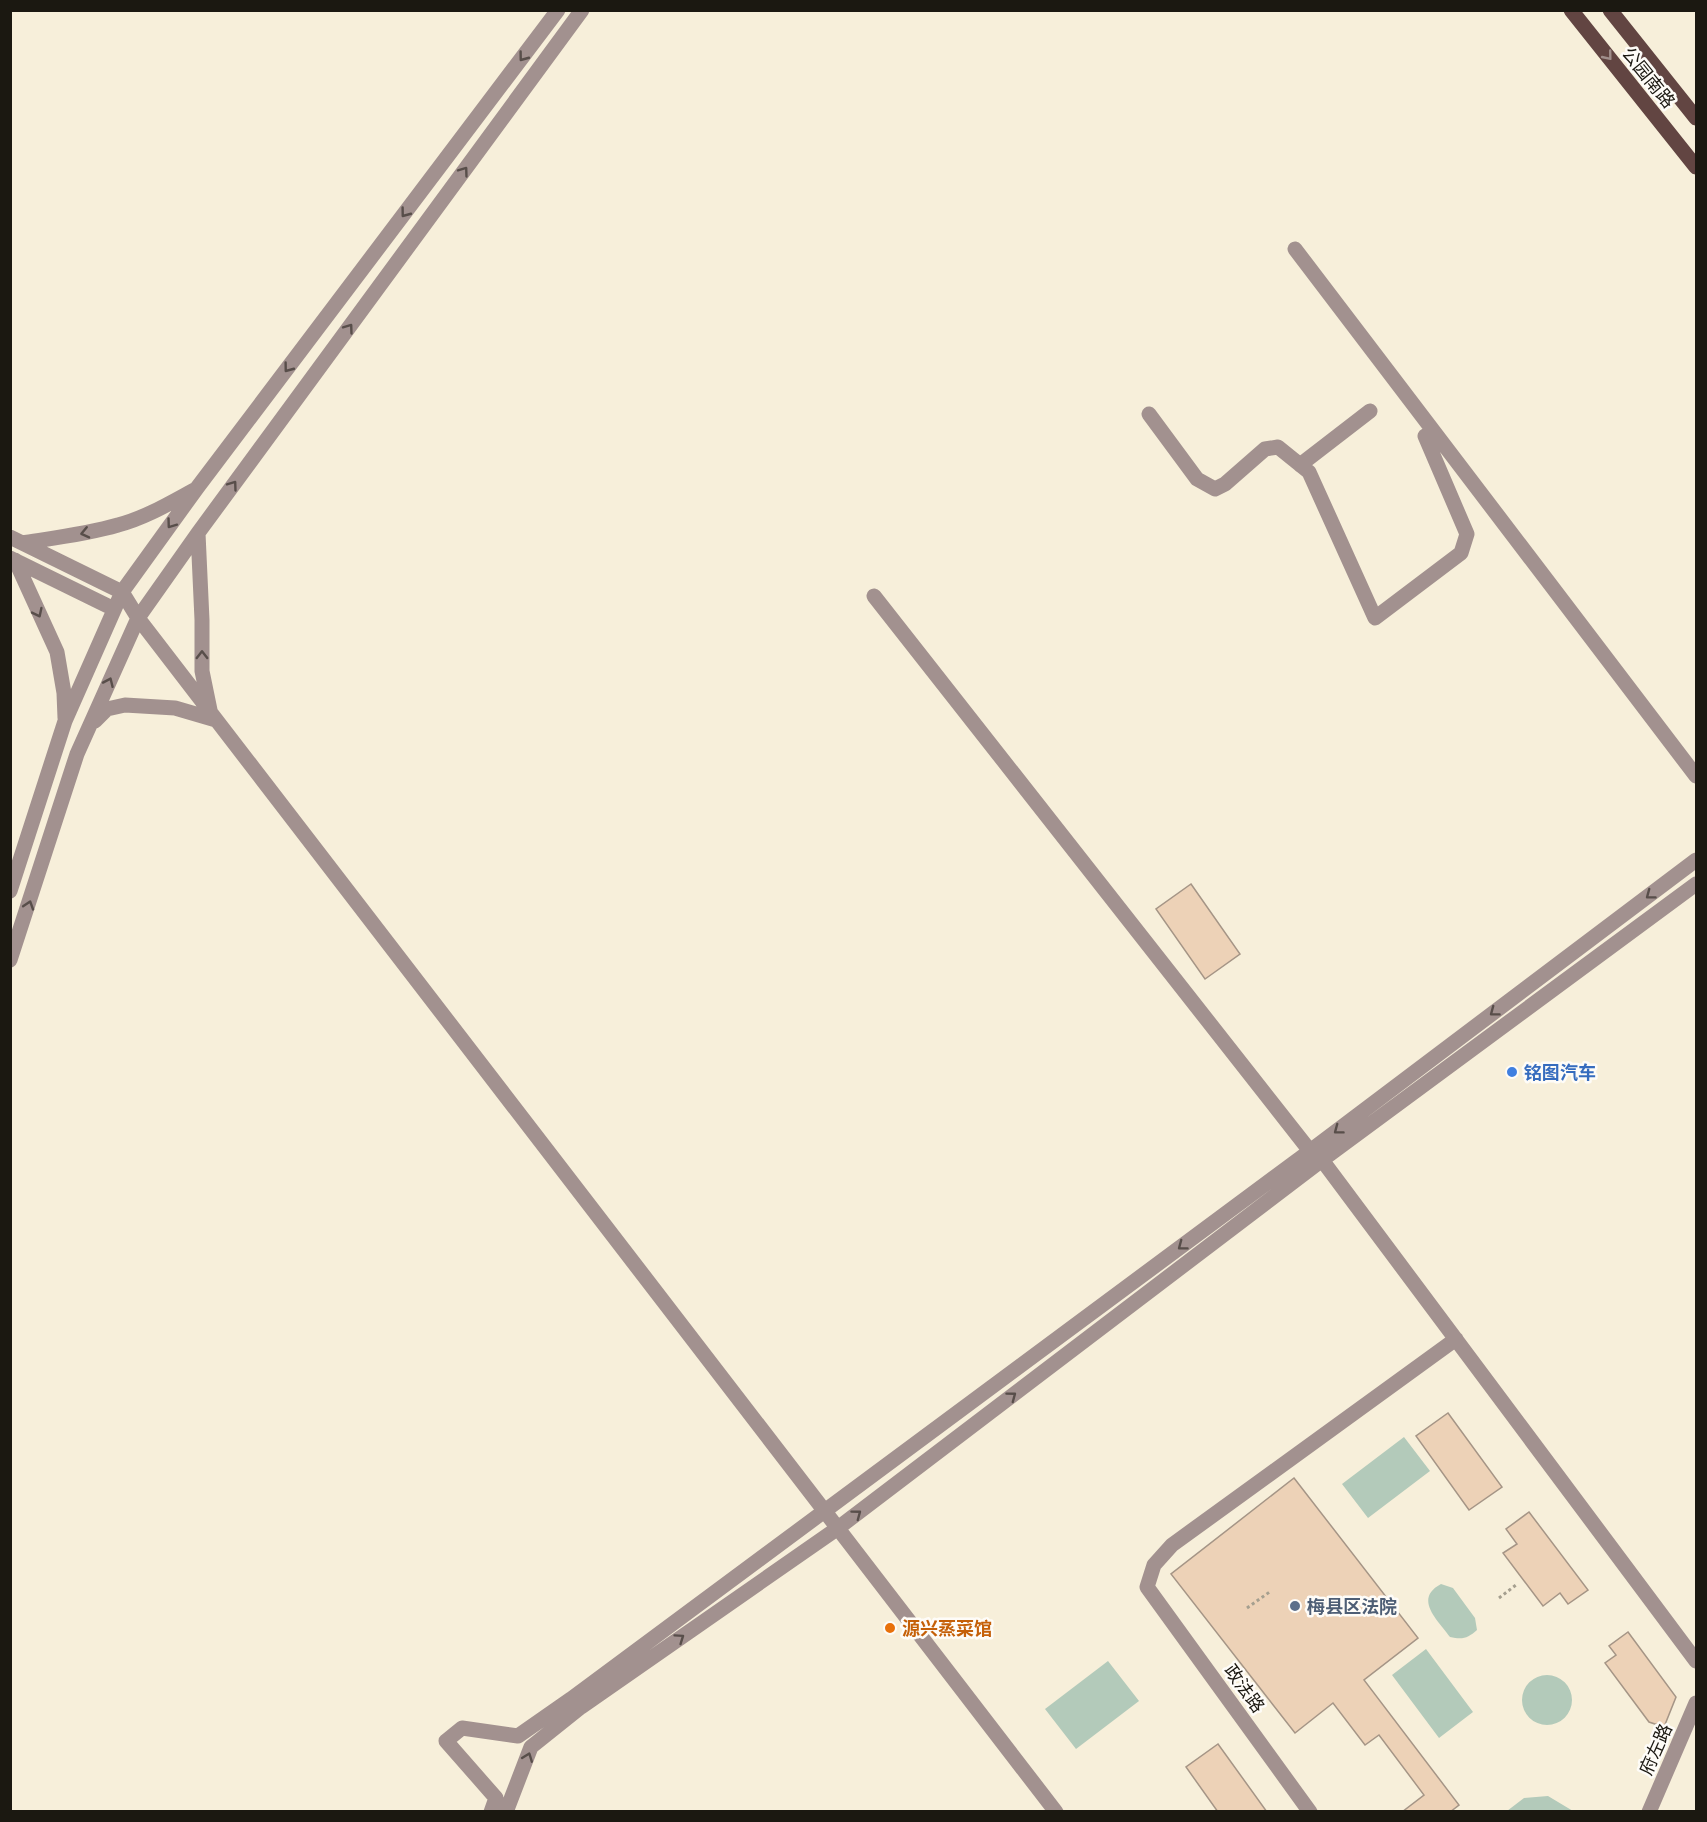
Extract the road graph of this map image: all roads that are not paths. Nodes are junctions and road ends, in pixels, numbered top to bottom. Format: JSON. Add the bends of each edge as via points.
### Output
{"nodes":[{"id":1,"x":558,"y":10,"type":"edge"},
{"id":2,"x":582,"y":10,"type":"edge"},
{"id":3,"x":1571,"y":10,"type":"edge"},
{"id":4,"x":1610,"y":10,"type":"edge"},
{"id":5,"x":1696,"y":118,"type":"edge"},
{"id":6,"x":1696,"y":167,"type":"edge"},
{"id":7,"x":1295,"y":249,"type":"dead end"},
{"id":8,"x":1370,"y":411,"type":"dead end"},
{"id":9,"x":1149,"y":414,"type":"dead end"},
{"id":10,"x":1425,"y":436,"type":"dead end"},
{"id":11,"x":1300,"y":465,"type":"junction"},
{"id":12,"x":197,"y":488,"type":"junction"},
{"id":13,"x":198,"y":533,"type":"junction"},
{"id":14,"x":16,"y":540,"type":"edge"},
{"id":15,"x":13,"y":559,"type":"edge"},
{"id":16,"x":122,"y":592,"type":"junction"},
{"id":17,"x":874,"y":596,"type":"dead end"},
{"id":18,"x":114,"y":609,"type":"junction"},
{"id":19,"x":138,"y":618,"type":"junction"},
{"id":20,"x":214,"y":716,"type":"junction"},
{"id":21,"x":65,"y":721,"type":"junction"},
{"id":22,"x":89,"y":728,"type":"junction"},
{"id":23,"x":1696,"y":776,"type":"edge"},
{"id":24,"x":1696,"y":860,"type":"edge"},
{"id":25,"x":1696,"y":884,"type":"edge"},
{"id":26,"x":10,"y":891,"type":"edge"},
{"id":27,"x":10,"y":960,"type":"edge"},
{"id":28,"x":1316,"y":1155,"type":"junction"},
{"id":29,"x":1456,"y":1339,"type":"junction"},
{"id":30,"x":825,"y":1511,"type":"junction"},
{"id":31,"x":838,"y":1528,"type":"junction"},
{"id":32,"x":1696,"y":1661,"type":"edge"},
{"id":33,"x":1696,"y":1703,"type":"edge"},
{"id":34,"x":491,"y":1812,"type":"edge"},
{"id":35,"x":506,"y":1812,"type":"edge"},
{"id":36,"x":1056,"y":1812,"type":"edge"},
{"id":37,"x":1310,"y":1812,"type":"edge"},
{"id":38,"x":1649,"y":1812,"type":"edge"}],
"edges":[{"from":1,"to":12,"type":"street","one_way":true},
{"from":13,"to":2,"type":"street","one_way":true},
{"from":3,"to":6,"type":"main road","name":"公园南路","one_way":true},
{"from":4,"to":5,"type":"main road","name":"公园南路"},
{"from":7,"to":23,"type":"street"},
{"from":8,"to":11,"type":"street"},
{"from":9,"to":11,"type":"street","via":[[1197,478],[1215,489],[1265,449],[1278,447]]},
{"from":10,"to":11,"type":"street","via":[[1467,534],[1461,553],[1375,618],[1309,472]]},
{"from":12,"to":14,"type":"street","one_way":true,"via":[[120,525],[71,536]]},
{"from":12,"to":16,"type":"street","one_way":true},
{"from":13,"to":19,"type":"street"},
{"from":20,"to":13,"type":"street","one_way":true,"via":[[202,671]]},
{"from":14,"to":16,"type":"street"},
{"from":15,"to":18,"type":"street"},
{"from":15,"to":21,"type":"street","one_way":true,"via":[[57,652]]},
{"from":16,"to":18,"type":"street"},
{"from":16,"to":19,"type":"street"},
{"from":17,"to":28,"type":"street"},
{"from":18,"to":21,"type":"street"},
{"from":19,"to":20,"type":"street"},
{"from":22,"to":19,"type":"street","one_way":true},
{"from":20,"to":22,"type":"street","via":[[175,708],[124,705],[107,709]]},
{"from":20,"to":30,"type":"street"},
{"from":21,"to":26,"type":"street"},
{"from":27,"to":22,"type":"street","one_way":true},
{"from":24,"to":28,"type":"street","one_way":true},
{"from":25,"to":28,"type":"street"},
{"from":28,"to":29,"type":"street"},
{"from":28,"to":30,"type":"street","one_way":true},
{"from":31,"to":28,"type":"street","one_way":true},
{"from":29,"to":32,"type":"street"},
{"from":29,"to":37,"type":"street","name":"政法路","via":[[1172,1545],[1154,1565],[1148,1587]]},
{"from":30,"to":31,"type":"street"},
{"from":30,"to":34,"type":"street","via":[[518,1736],[462,1728],[447,1741],[496,1798]]},
{"from":35,"to":31,"type":"street","one_way":true,"via":[[531,1747],[581,1707]]},
{"from":31,"to":36,"type":"street"},
{"from":33,"to":38,"type":"street","name":"府左路"}]}
